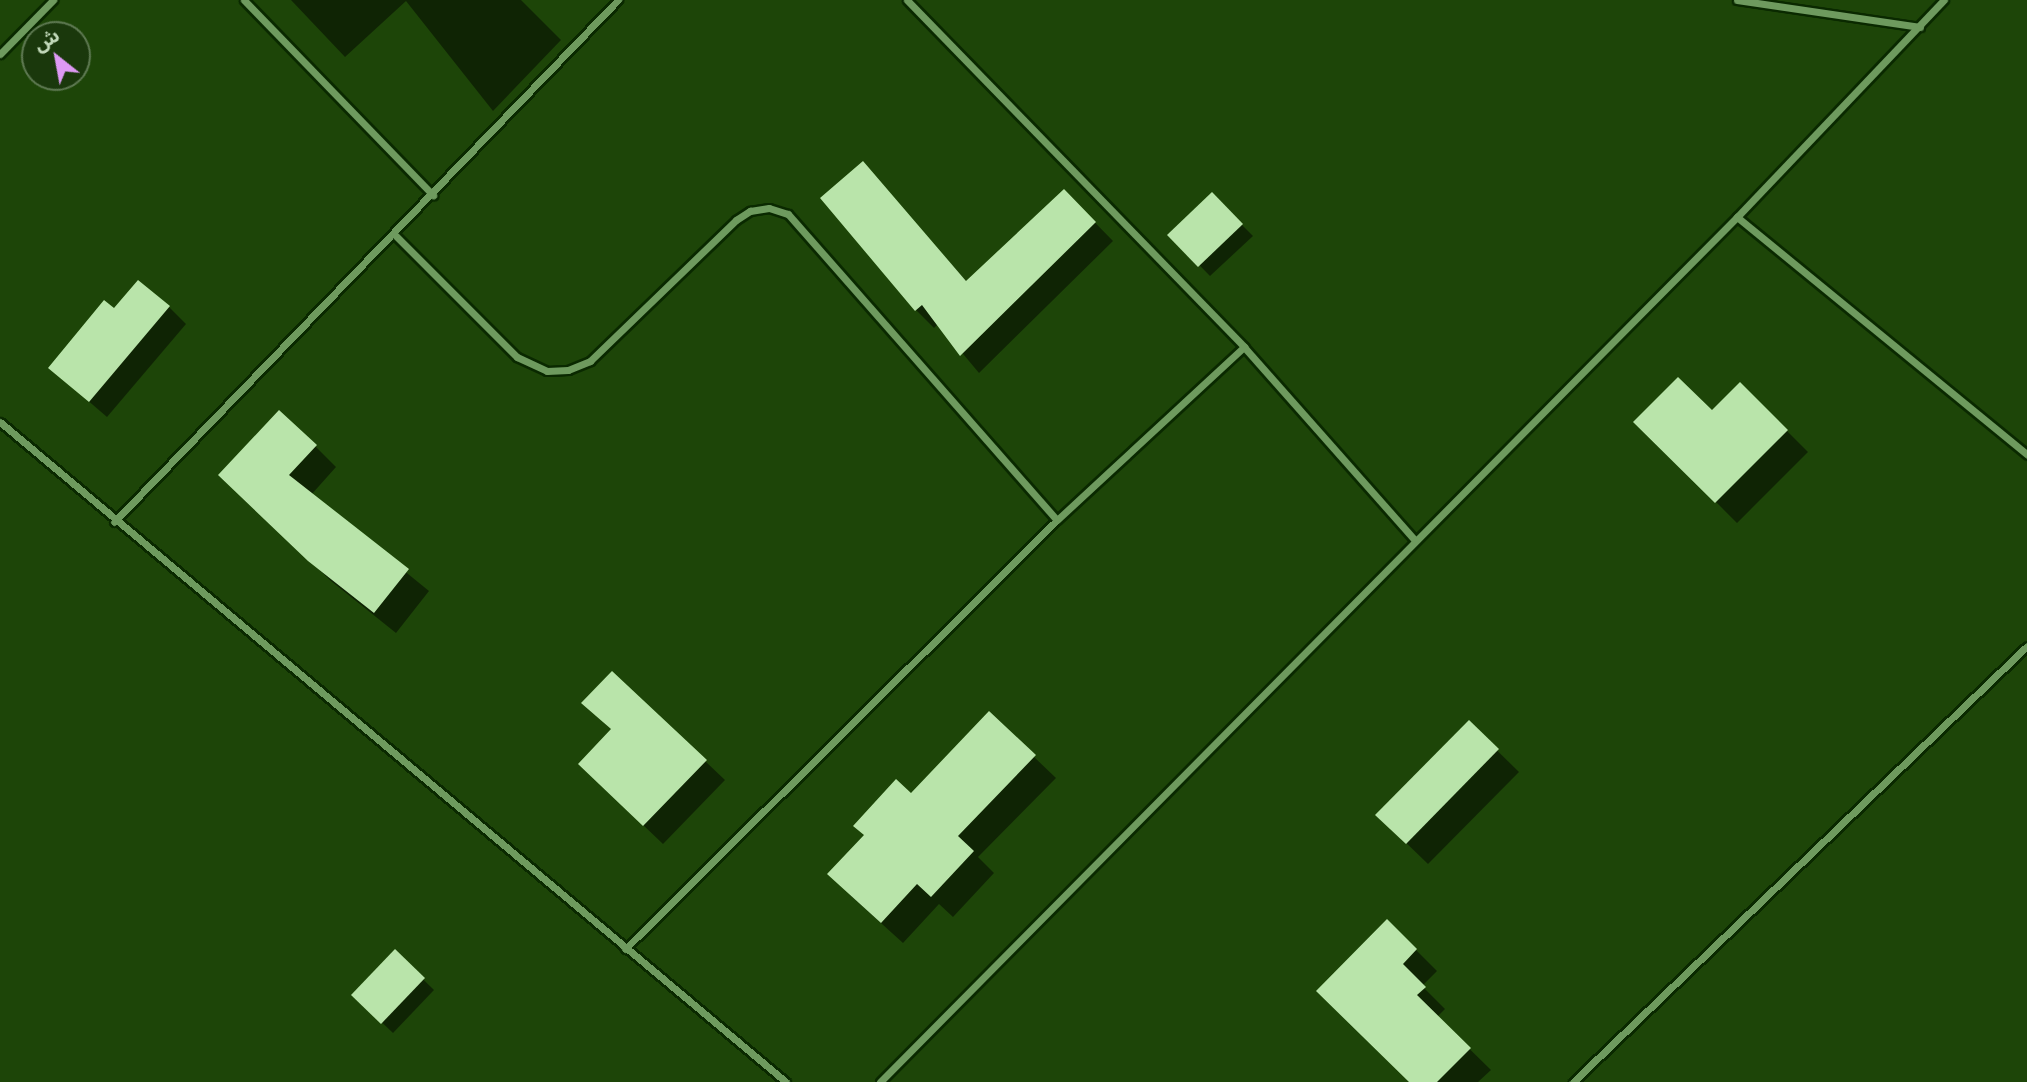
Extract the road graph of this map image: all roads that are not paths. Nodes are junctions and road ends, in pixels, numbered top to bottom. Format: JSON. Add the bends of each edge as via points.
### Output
{"nodes":[{"id":1,"x":53,"y":0,"type":"edge"},
{"id":2,"x":244,"y":0,"type":"edge"},
{"id":3,"x":618,"y":0,"type":"edge"},
{"id":4,"x":907,"y":0,"type":"edge"},
{"id":5,"x":1737,"y":0,"type":"edge"},
{"id":6,"x":1944,"y":0,"type":"edge"},
{"id":7,"x":1920,"y":27,"type":"junction"},
{"id":8,"x":0,"y":54,"type":"edge"},
{"id":9,"x":433,"y":195,"type":"junction"},
{"id":10,"x":1738,"y":217,"type":"junction"},
{"id":11,"x":396,"y":236,"type":"junction"},
{"id":12,"x":1244,"y":347,"type":"junction"},
{"id":13,"x":0,"y":422,"type":"edge"},
{"id":14,"x":2027,"y":454,"type":"edge"},
{"id":15,"x":1057,"y":520,"type":"junction"},
{"id":16,"x":114,"y":522,"type":"junction"},
{"id":17,"x":1415,"y":540,"type":"junction"},
{"id":18,"x":2027,"y":646,"type":"edge"},
{"id":19,"x":625,"y":949,"type":"junction"},
{"id":20,"x":786,"y":1082,"type":"edge"},
{"id":21,"x":880,"y":1082,"type":"edge"},
{"id":22,"x":1573,"y":1082,"type":"edge"}],
"edges":[{"from":1,"to":8,"type":"street"},
{"from":2,"to":9,"type":"street"},
{"from":3,"to":9,"type":"street"},
{"from":4,"to":12,"type":"street"},
{"from":5,"to":7,"type":"street"},
{"from":6,"to":7,"type":"street"},
{"from":7,"to":10,"type":"street"},
{"from":9,"to":11,"type":"street"},
{"from":10,"to":14,"type":"street"},
{"from":10,"to":17,"type":"street"},
{"from":11,"to":15,"type":"street","via":[[517,357],[534,368],[568,370],[590,361],[736,220],[750,211],[769,208],[788,214]]},
{"from":11,"to":16,"type":"street"},
{"from":12,"to":15,"type":"street"},
{"from":12,"to":17,"type":"street"},
{"from":13,"to":16,"type":"street"},
{"from":15,"to":19,"type":"street"},
{"from":16,"to":19,"type":"street"},
{"from":17,"to":21,"type":"street"},
{"from":18,"to":22,"type":"street"},
{"from":19,"to":20,"type":"street"}]}
